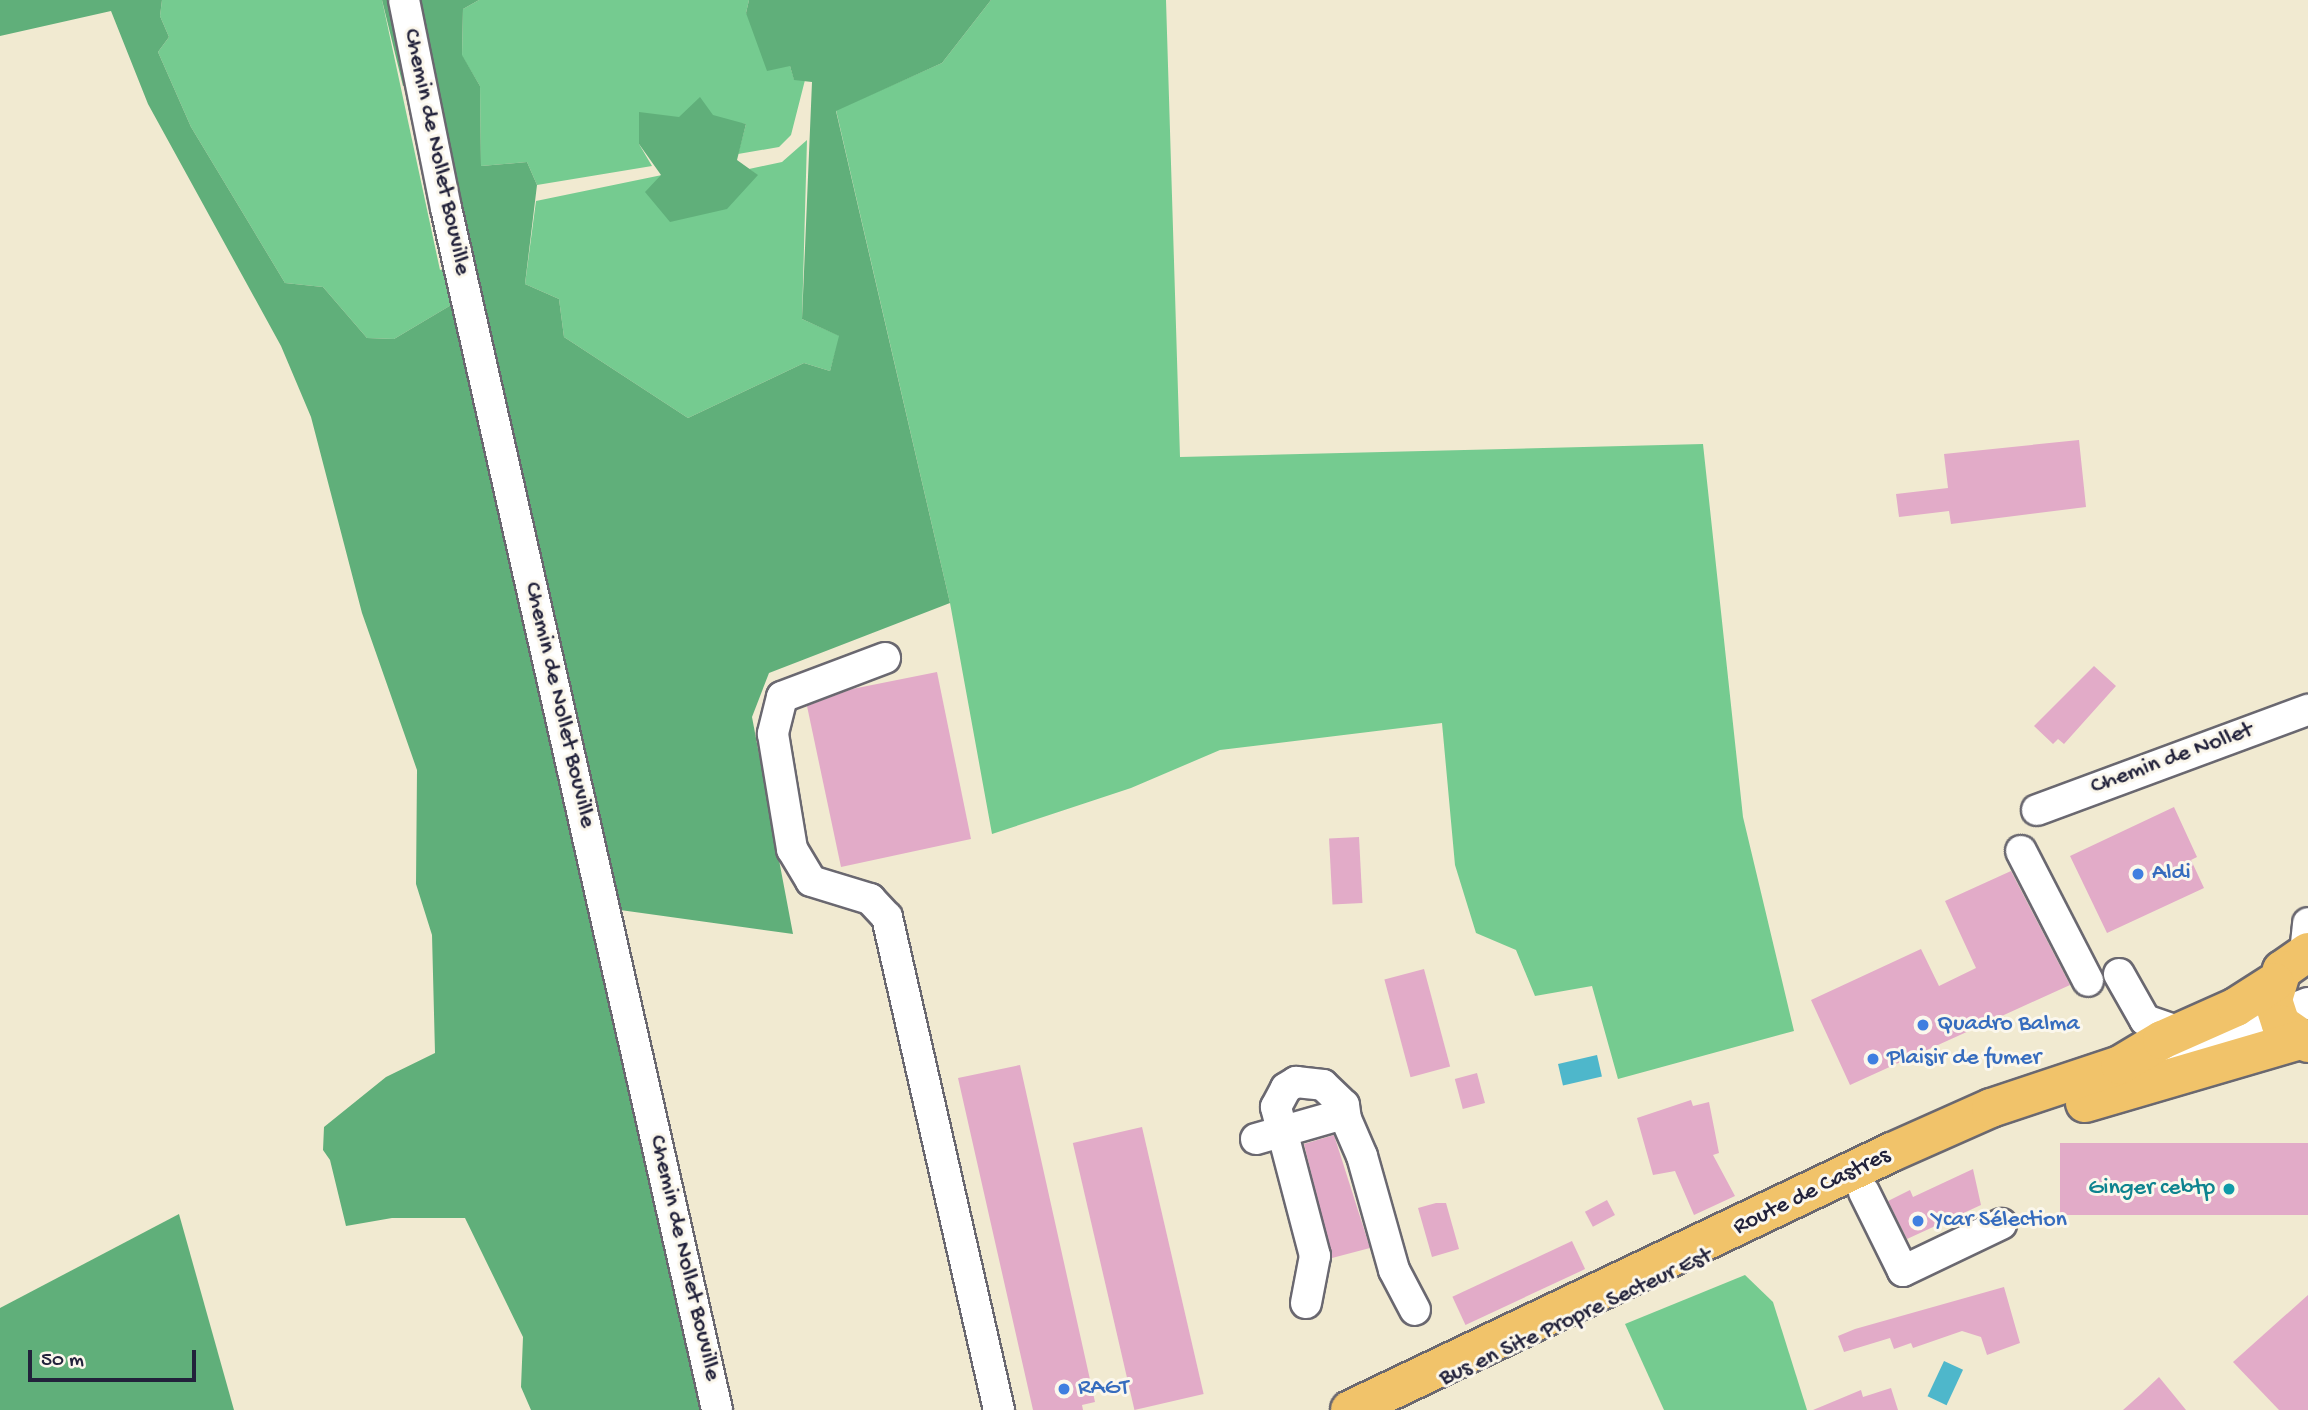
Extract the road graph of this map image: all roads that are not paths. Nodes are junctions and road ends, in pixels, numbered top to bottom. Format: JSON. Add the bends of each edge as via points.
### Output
{"nodes":[{"id":1,"x":404,"y":0,"type":"edge"},
{"id":2,"x":885,"y":658,"type":"dead end"},
{"id":3,"x":2308,"y":710,"type":"edge"},
{"id":4,"x":2038,"y":810,"type":"dead end"},
{"id":5,"x":2021,"y":850,"type":"dead end"},
{"id":6,"x":2307,"y":943,"type":"edge"},
{"id":7,"x":2119,"y":974,"type":"dead end"},
{"id":8,"x":2088,"y":981,"type":"dead end"},
{"id":9,"x":2294,"y":1017,"type":"edge"},
{"id":10,"x":2188,"y":1039,"type":"junction"},
{"id":11,"x":1341,"y":1117,"type":"junction"},
{"id":12,"x":1268,"y":1136,"type":"junction"},
{"id":13,"x":1864,"y":1192,"type":"junction"},
{"id":14,"x":2001,"y":1224,"type":"dead end"},
{"id":15,"x":1306,"y":1303,"type":"dead end"},
{"id":16,"x":1415,"y":1310,"type":"dead end"},
{"id":17,"x":718,"y":1410,"type":"edge"},
{"id":18,"x":999,"y":1410,"type":"edge"},
{"id":19,"x":1350,"y":1410,"type":"edge"},
{"id":20,"x":1380,"y":1410,"type":"edge"},
{"id":21,"x":1408,"y":1410,"type":"edge"}],
"edges":[{"from":1,"to":17,"type":"street","name":"Chemin de Nollet Bouville","via":[[446,208]]},
{"from":2,"to":18,"type":"street","via":[[782,697],[773,734],[792,849],[811,881],[870,899],[887,917]]},
{"from":3,"to":4,"type":"street","name":"Chemin de Nollet"},
{"from":5,"to":8,"type":"street"},
{"from":6,"to":9,"type":"main road","via":[[2287,964]]},
{"from":7,"to":10,"type":"street","via":[[2145,1020]]},
{"from":9,"to":10,"type":"main road","name":"Route de Castres","via":[[2236,1007]]},
{"from":9,"to":13,"type":"main road","name":"Route de Castres","via":[[2214,1062],[1993,1132]]},
{"from":10,"to":19,"type":"main road","name":"Route de Castres","via":[[1991,1108]]},
{"from":10,"to":20,"type":"street","name":"Bus en Site Propre Secteur Est","via":[[2091,1089],[1974,1127]]},
{"from":11,"to":12,"type":"street"},
{"from":11,"to":12,"type":"street","via":[[1336,1094],[1323,1085],[1296,1082],[1286,1088],[1276,1107]]},
{"from":11,"to":16,"type":"street","via":[[1362,1156],[1394,1270]]},
{"from":12,"to":15,"type":"street","via":[[1315,1256]]},
{"from":13,"to":14,"type":"street","via":[[1903,1271]]},
{"from":13,"to":21,"type":"main road","name":"Route de Castres"}]}
